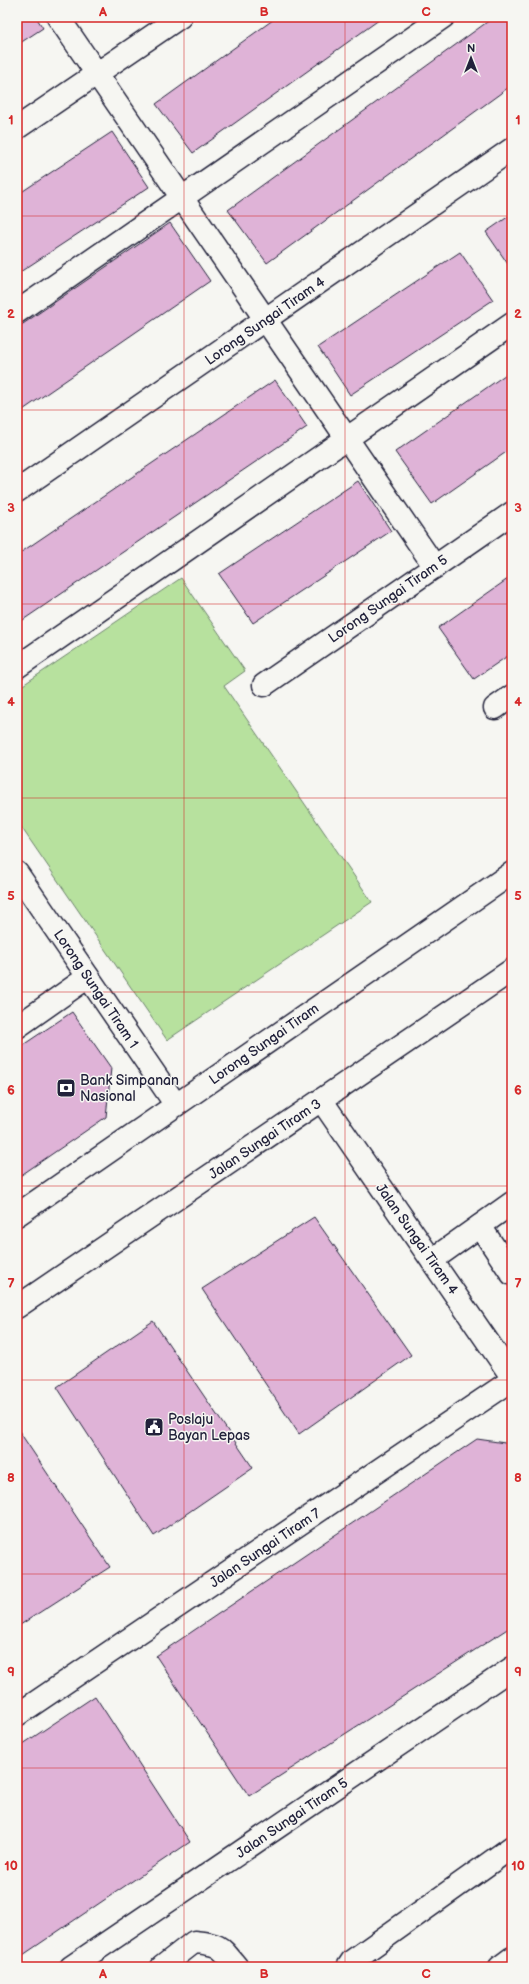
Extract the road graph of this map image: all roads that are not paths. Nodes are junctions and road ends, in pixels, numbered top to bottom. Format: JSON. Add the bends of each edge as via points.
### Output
{"nodes":[{"id":1,"x":58,"y":17,"type":"edge"},
{"id":2,"x":180,"y":17,"type":"edge"},
{"id":3,"x":443,"y":17,"type":"edge"},
{"id":4,"x":96,"y":73,"type":"junction"},
{"id":5,"x":17,"y":128,"type":"edge"},
{"id":6,"x":512,"y":150,"type":"edge"},
{"id":7,"x":182,"y":198,"type":"junction"},
{"id":8,"x":17,"y":312,"type":"edge"},
{"id":9,"x":266,"y":321,"type":"junction"},
{"id":10,"x":512,"y":324,"type":"edge"},
{"id":11,"x":347,"y":438,"type":"junction"},
{"id":12,"x":17,"y":491,"type":"edge"},
{"id":13,"x":512,"y":513,"type":"edge"},
{"id":14,"x":436,"y":567,"type":"junction"},
{"id":15,"x":17,"y":667,"type":"edge"},
{"id":16,"x":264,"y":685,"type":"dead end"},
{"id":17,"x":17,"y":873,"type":"edge"},
{"id":18,"x":512,"y":873,"type":"edge"},
{"id":19,"x":512,"y":970,"type":"edge"},
{"id":20,"x":88,"y":978,"type":"junction"},
{"id":21,"x":17,"y":1027,"type":"edge"},
{"id":22,"x":322,"y":1101,"type":"junction"},
{"id":23,"x":176,"y":1105,"type":"junction"},
{"id":24,"x":512,"y":1203,"type":"edge"},
{"id":25,"x":17,"y":1215,"type":"edge"},
{"id":26,"x":480,"y":1226,"type":"junction"},
{"id":27,"x":432,"y":1260,"type":"junction"},
{"id":28,"x":512,"y":1274,"type":"edge"},
{"id":29,"x":17,"y":1307,"type":"edge"},
{"id":30,"x":512,"y":1377,"type":"edge"},
{"id":31,"x":512,"y":1380,"type":"edge"},
{"id":32,"x":512,"y":1668,"type":"edge"},
{"id":33,"x":17,"y":1715,"type":"edge"},
{"id":34,"x":512,"y":1847,"type":"edge"},
{"id":35,"x":512,"y":1958,"type":"edge"},
{"id":36,"x":71,"y":1967,"type":"edge"},
{"id":37,"x":162,"y":1967,"type":"edge"},
{"id":38,"x":237,"y":1967,"type":"edge"},
{"id":39,"x":348,"y":1967,"type":"edge"},
{"id":40,"x":500,"y":1967,"type":"edge"}],
"edges":[{"from":1,"to":4,"type":"street"},
{"from":2,"to":4,"type":"street"},
{"from":3,"to":7,"type":"street"},
{"from":4,"to":5,"type":"street"},
{"from":4,"to":7,"type":"street"},
{"from":6,"to":9,"type":"street","name":"Lorong Sungai Tiram 4"},
{"from":7,"to":8,"type":"street"},
{"from":7,"to":9,"type":"street"},
{"from":9,"to":11,"type":"street"},
{"from":9,"to":12,"type":"street","name":"Lorong Sungai Tiram 4"},
{"from":10,"to":11,"type":"street"},
{"from":11,"to":14,"type":"street"},
{"from":11,"to":15,"type":"street"},
{"from":13,"to":14,"type":"street","name":"Lorong Sungai Tiram 5"},
{"from":14,"to":16,"type":"street","name":"Lorong Sungai Tiram 5"},
{"from":17,"to":20,"type":"street","name":"Lorong Sungai Tiram 1"},
{"from":18,"to":23,"type":"street","name":"Lorong Sungai Tiram"},
{"from":19,"to":22,"type":"street","name":"Jalan Sungai Tiram 3"},
{"from":20,"to":21,"type":"street"},
{"from":20,"to":23,"type":"street","name":"Lorong Sungai Tiram 1"},
{"from":22,"to":27,"type":"street","name":"Jalan Sungai Tiram 4"},
{"from":22,"to":29,"type":"street","name":"Jalan Sungai Tiram 3"},
{"from":23,"to":25,"type":"street","name":"Lorong Sungai Tiram"},
{"from":24,"to":26,"type":"street"},
{"from":26,"to":27,"type":"street"},
{"from":26,"to":28,"type":"street"},
{"from":27,"to":30,"type":"street","name":"Jalan Sungai Tiram 4"},
{"from":31,"to":33,"type":"street","name":"Jalan Sungai Tiram 7"},
{"from":32,"to":36,"type":"street","name":"Jalan Sungai Tiram 5"},
{"from":34,"to":39,"type":"street","via":[[352,1961]]},
{"from":35,"to":40,"type":"street"},
{"from":37,"to":38,"type":"street","via":[[194,1942],[214,1943]]}]}
